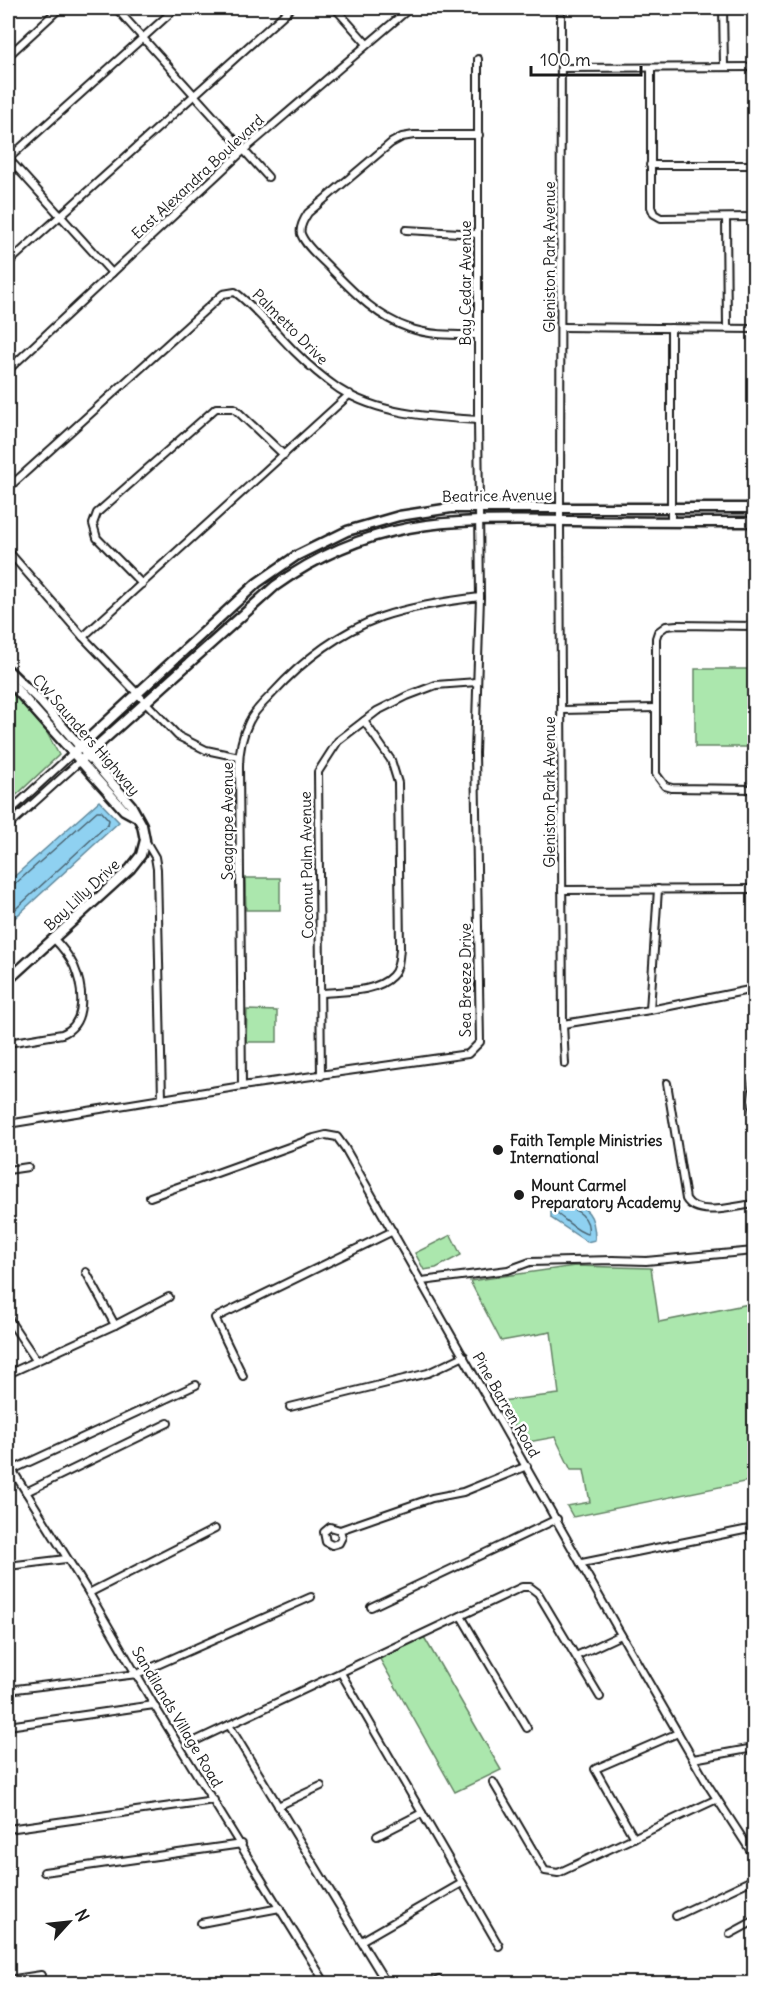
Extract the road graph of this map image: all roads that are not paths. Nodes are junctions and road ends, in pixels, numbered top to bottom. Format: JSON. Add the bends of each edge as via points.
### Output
{"nodes":[{"id":1,"x":60,"y":8,"type":"edge"},
{"id":2,"x":116,"y":8,"type":"edge"},
{"id":3,"x":176,"y":8,"type":"edge"},
{"id":4,"x":291,"y":8,"type":"edge"},
{"id":5,"x":335,"y":8,"type":"edge"},
{"id":6,"x":410,"y":8,"type":"edge"},
{"id":7,"x":561,"y":8,"type":"edge"},
{"id":8,"x":723,"y":8,"type":"edge"},
{"id":9,"x":142,"y":37,"type":"junction"},
{"id":10,"x":367,"y":44,"type":"junction"},
{"id":11,"x":8,"y":56,"type":"edge"},
{"id":12,"x":478,"y":59,"type":"dead end"},
{"id":13,"x":724,"y":66,"type":"junction"},
{"id":14,"x":754,"y":67,"type":"edge"},
{"id":15,"x":562,"y":68,"type":"junction"},
{"id":16,"x":651,"y":68,"type":"junction"},
{"id":17,"x":194,"y":95,"type":"junction"},
{"id":18,"x":479,"y":135,"type":"junction"},
{"id":19,"x":244,"y":150,"type":"junction"},
{"id":20,"x":8,"y":159,"type":"edge"},
{"id":21,"x":650,"y":165,"type":"junction"},
{"id":22,"x":754,"y":165,"type":"edge"},
{"id":23,"x":268,"y":177,"type":"dead end"},
{"id":24,"x":61,"y":216,"type":"junction"},
{"id":25,"x":754,"y":217,"type":"edge"},
{"id":26,"x":726,"y":218,"type":"junction"},
{"id":27,"x":406,"y":230,"type":"dead end"},
{"id":28,"x":478,"y":234,"type":"junction"},
{"id":29,"x":8,"y":263,"type":"edge"},
{"id":30,"x":112,"y":273,"type":"junction"},
{"id":31,"x":562,"y":327,"type":"junction"},
{"id":32,"x":671,"y":328,"type":"junction"},
{"id":33,"x":727,"y":328,"type":"junction"},
{"id":34,"x":754,"y":329,"type":"edge"},
{"id":35,"x":478,"y":335,"type":"junction"},
{"id":36,"x":8,"y":370,"type":"edge"},
{"id":37,"x":350,"y":394,"type":"junction"},
{"id":38,"x":478,"y":420,"type":"junction"},
{"id":39,"x":284,"y":455,"type":"junction"},
{"id":40,"x":8,"y":488,"type":"edge"},
{"id":41,"x":479,"y":508,"type":"junction"},
{"id":42,"x":561,"y":508,"type":"junction"},
{"id":43,"x":671,"y":508,"type":"junction"},
{"id":44,"x":754,"y":508,"type":"edge"},
{"id":45,"x":478,"y":520,"type":"junction"},
{"id":46,"x":560,"y":521,"type":"junction"},
{"id":47,"x":671,"y":522,"type":"junction"},
{"id":48,"x":754,"y":522,"type":"edge"},
{"id":49,"x":8,"y":552,"type":"edge"},
{"id":50,"x":142,"y":584,"type":"junction"},
{"id":51,"x":480,"y":597,"type":"junction"},
{"id":52,"x":754,"y":626,"type":"edge"},
{"id":53,"x":83,"y":637,"type":"junction"},
{"id":54,"x":8,"y":670,"type":"edge"},
{"id":55,"x":8,"y":680,"type":"edge"},
{"id":56,"x":477,"y":682,"type":"junction"},
{"id":57,"x":138,"y":694,"type":"junction"},
{"id":58,"x":146,"y":703,"type":"junction"},
{"id":59,"x":656,"y":708,"type":"junction"},
{"id":60,"x":562,"y":710,"type":"junction"},
{"id":61,"x":364,"y":721,"type":"junction"},
{"id":62,"x":80,"y":746,"type":"junction"},
{"id":63,"x":72,"y":754,"type":"junction"},
{"id":64,"x":87,"y":754,"type":"junction"},
{"id":65,"x":239,"y":757,"type":"junction"},
{"id":66,"x":79,"y":762,"type":"junction"},
{"id":67,"x":754,"y":789,"type":"edge"},
{"id":68,"x":8,"y":813,"type":"edge"},
{"id":69,"x":135,"y":816,"type":"junction"},
{"id":70,"x":8,"y":826,"type":"edge"},
{"id":71,"x":145,"y":840,"type":"junction"},
{"id":72,"x":658,"y":889,"type":"junction"},
{"id":73,"x":754,"y":889,"type":"edge"},
{"id":74,"x":562,"y":890,"type":"junction"},
{"id":75,"x":54,"y":939,"type":"junction"},
{"id":76,"x":8,"y":980,"type":"edge"},
{"id":77,"x":754,"y":989,"type":"edge"},
{"id":78,"x":321,"y":993,"type":"junction"},
{"id":79,"x":650,"y":1010,"type":"junction"},
{"id":80,"x":563,"y":1024,"type":"junction"},
{"id":81,"x":8,"y":1043,"type":"edge"},
{"id":82,"x":565,"y":1064,"type":"dead end"},
{"id":83,"x":321,"y":1076,"type":"junction"},
{"id":84,"x":754,"y":1082,"type":"edge"},
{"id":85,"x":667,"y":1083,"type":"dead end"},
{"id":86,"x":242,"y":1086,"type":"junction"},
{"id":87,"x":162,"y":1099,"type":"junction"},
{"id":88,"x":754,"y":1115,"type":"edge"},
{"id":89,"x":8,"y":1124,"type":"edge"},
{"id":90,"x":28,"y":1167,"type":"dead end"},
{"id":91,"x":8,"y":1170,"type":"edge"},
{"id":92,"x":150,"y":1197,"type":"dead end"},
{"id":93,"x":754,"y":1204,"type":"edge"},
{"id":94,"x":393,"y":1231,"type":"junction"},
{"id":95,"x":754,"y":1251,"type":"edge"},
{"id":96,"x":86,"y":1272,"type":"dead end"},
{"id":97,"x":422,"y":1281,"type":"junction"},
{"id":98,"x":169,"y":1297,"type":"dead end"},
{"id":99,"x":8,"y":1318,"type":"edge"},
{"id":100,"x":115,"y":1325,"type":"junction"},
{"id":101,"x":464,"y":1356,"type":"junction"},
{"id":102,"x":36,"y":1360,"type":"junction"},
{"id":103,"x":8,"y":1374,"type":"edge"},
{"id":104,"x":243,"y":1376,"type":"dead end"},
{"id":105,"x":196,"y":1384,"type":"dead end"},
{"id":106,"x":290,"y":1407,"type":"dead end"},
{"id":107,"x":168,"y":1423,"type":"dead end"},
{"id":108,"x":8,"y":1463,"type":"edge"},
{"id":109,"x":527,"y":1466,"type":"junction"},
{"id":110,"x":14,"y":1473,"type":"junction"},
{"id":111,"x":8,"y":1477,"type":"edge"},
{"id":112,"x":26,"y":1492,"type":"junction"},
{"id":113,"x":557,"y":1519,"type":"junction"},
{"id":114,"x":754,"y":1528,"type":"edge"},
{"id":115,"x":215,"y":1529,"type":"dead end"},
{"id":116,"x":340,"y":1530,"type":"dead end"},
{"id":117,"x":66,"y":1559,"type":"junction"},
{"id":118,"x":582,"y":1563,"type":"junction"},
{"id":119,"x":8,"y":1566,"type":"edge"},
{"id":120,"x":89,"y":1593,"type":"junction"},
{"id":121,"x":311,"y":1597,"type":"dead end"},
{"id":122,"x":371,"y":1607,"type":"dead end"},
{"id":123,"x":461,"y":1616,"type":"junction"},
{"id":124,"x":621,"y":1635,"type":"junction"},
{"id":125,"x":576,"y":1656,"type":"junction"},
{"id":126,"x":341,"y":1673,"type":"junction"},
{"id":127,"x":136,"y":1674,"type":"junction"},
{"id":128,"x":8,"y":1690,"type":"edge"},
{"id":129,"x":600,"y":1697,"type":"dead end"},
{"id":130,"x":154,"y":1705,"type":"junction"},
{"id":131,"x":229,"y":1725,"type":"junction"},
{"id":132,"x":8,"y":1726,"type":"edge"},
{"id":133,"x":527,"y":1728,"type":"dead end"},
{"id":134,"x":678,"y":1733,"type":"junction"},
{"id":135,"x":195,"y":1741,"type":"dead end"},
{"id":136,"x":754,"y":1748,"type":"edge"},
{"id":137,"x":693,"y":1759,"type":"junction"},
{"id":138,"x":493,"y":1782,"type":"dead end"},
{"id":139,"x":321,"y":1786,"type":"dead end"},
{"id":140,"x":717,"y":1799,"type":"junction"},
{"id":141,"x":214,"y":1800,"type":"junction"},
{"id":142,"x":278,"y":1806,"type":"junction"},
{"id":143,"x":422,"y":1813,"type":"junction"},
{"id":144,"x":8,"y":1828,"type":"edge"},
{"id":145,"x":376,"y":1836,"type":"dead end"},
{"id":146,"x":634,"y":1838,"type":"junction"},
{"id":147,"x":242,"y":1844,"type":"junction"},
{"id":148,"x":754,"y":1856,"type":"edge"},
{"id":149,"x":44,"y":1872,"type":"dead end"},
{"id":150,"x":754,"y":1879,"type":"edge"},
{"id":151,"x":462,"y":1882,"type":"junction"},
{"id":152,"x":280,"y":1908,"type":"junction"},
{"id":153,"x":676,"y":1916,"type":"dead end"},
{"id":154,"x":754,"y":1922,"type":"edge"},
{"id":155,"x":201,"y":1923,"type":"dead end"},
{"id":156,"x":730,"y":1934,"type":"dead end"},
{"id":157,"x":361,"y":1941,"type":"junction"},
{"id":158,"x":499,"y":1946,"type":"dead end"},
{"id":159,"x":40,"y":1975,"type":"dead end"},
{"id":160,"x":8,"y":1980,"type":"edge"},
{"id":161,"x":439,"y":1980,"type":"dead end"},
{"id":162,"x":326,"y":1983,"type":"edge"},
{"id":163,"x":387,"y":1983,"type":"edge"},
{"id":164,"x":431,"y":1983,"type":"edge"}],
"edges":[{"from":1,"to":11,"type":"street"},
{"from":2,"to":9,"type":"street"},
{"from":3,"to":9,"type":"street"},
{"from":4,"to":17,"type":"street"},
{"from":5,"to":10,"type":"street"},
{"from":6,"to":10,"type":"street","name":"East Alexandra Boulevard"},
{"from":7,"to":15,"type":"street","name":"Gleniston Park Avenue"},
{"from":8,"to":13,"type":"street"},
{"from":9,"to":17,"type":"street"},
{"from":9,"to":20,"type":"street"},
{"from":10,"to":19,"type":"street","name":"East Alexandra Boulevard"},
{"from":12,"to":18,"type":"street","name":"Bay Cedar Avenue"},
{"from":13,"to":14,"type":"street"},
{"from":13,"to":16,"type":"street"},
{"from":15,"to":16,"type":"street"},
{"from":15,"to":31,"type":"street","name":"Gleniston Park Avenue"},
{"from":16,"to":21,"type":"street"},
{"from":17,"to":19,"type":"street"},
{"from":17,"to":24,"type":"street"},
{"from":18,"to":28,"type":"street","name":"Bay Cedar Avenue"},
{"from":18,"to":35,"type":"street","via":[[414,135],[391,143],[308,213],[300,233],[361,300],[390,321],[423,332]]},
{"from":19,"to":23,"type":"street"},
{"from":19,"to":30,"type":"street","name":"East Alexandra Boulevard"},
{"from":20,"to":24,"type":"street"},
{"from":21,"to":22,"type":"street"},
{"from":21,"to":26,"type":"street","via":[[654,214],[661,218]]},
{"from":24,"to":29,"type":"street"},
{"from":24,"to":30,"type":"street"},
{"from":25,"to":26,"type":"street"},
{"from":26,"to":33,"type":"street"},
{"from":27,"to":28,"type":"street"},
{"from":28,"to":35,"type":"street","name":"Bay Cedar Avenue"},
{"from":30,"to":36,"type":"street","name":"East Alexandra Boulevard"},
{"from":31,"to":32,"type":"street"},
{"from":31,"to":42,"type":"street","name":"Gleniston Park Avenue"},
{"from":32,"to":33,"type":"street"},
{"from":32,"to":43,"type":"street"},
{"from":33,"to":34,"type":"street"},
{"from":35,"to":38,"type":"street","name":"Bay Cedar Avenue"},
{"from":37,"to":38,"type":"street","name":"Palmetto Drive","via":[[417,416]]},
{"from":37,"to":39,"type":"street"},
{"from":37,"to":40,"type":"street","name":"Palmetto Drive","via":[[313,369],[252,305],[235,292],[223,294]]},
{"from":38,"to":41,"type":"street","name":"Bay Cedar Avenue"},
{"from":39,"to":50,"type":"street"},
{"from":39,"to":50,"type":"street","via":[[234,408],[216,408],[97,513],[93,524],[97,538]]},
{"from":41,"to":42,"type":"main road","name":"Beatrice Avenue"},
{"from":41,"to":45,"type":"street","name":"Sea Breeze Drive"},
{"from":41,"to":57,"type":"main road","name":"Beatrice Avenue","via":[[399,516],[347,531],[311,547],[257,583]]},
{"from":42,"to":43,"type":"main road","name":"Beatrice Avenue"},
{"from":42,"to":46,"type":"street","name":"Gleniston Park Avenue"},
{"from":43,"to":44,"type":"main road","name":"Beatrice Avenue"},
{"from":43,"to":47,"type":"street"},
{"from":45,"to":46,"type":"main road","name":"Beatrice Avenue"},
{"from":45,"to":51,"type":"street","name":"Sea Breeze Drive"},
{"from":45,"to":58,"type":"main road","name":"Beatrice Avenue","via":[[394,530],[330,552],[275,586]]},
{"from":46,"to":47,"type":"main road","name":"Beatrice Avenue"},
{"from":46,"to":60,"type":"street","name":"Gleniston Park Avenue"},
{"from":47,"to":48,"type":"main road","name":"Beatrice Avenue"},
{"from":49,"to":53,"type":"street"},
{"from":50,"to":53,"type":"street"},
{"from":51,"to":56,"type":"street","name":"Sea Breeze Drive"},
{"from":51,"to":65,"type":"street","name":"Seagrape Avenue","via":[[404,610],[335,640],[297,669],[258,709],[248,725]]},
{"from":52,"to":59,"type":"street","via":[[661,628],[656,638]]},
{"from":53,"to":57,"type":"street"},
{"from":54,"to":62,"type":"main road","name":"CW Saunders Highway"},
{"from":55,"to":63,"type":"main road","name":"CW Saunders Highway"},
{"from":56,"to":61,"type":"street","name":"Coconut Palm Avenue","via":[[436,685],[407,696]]},
{"from":56,"to":83,"type":"street","name":"Sea Breeze Drive","via":[[480,1042],[468,1054]]},
{"from":57,"to":58,"type":"street"},
{"from":57,"to":62,"type":"main road","name":"Beatrice Avenue"},
{"from":58,"to":64,"type":"main road","name":"Beatrice Avenue"},
{"from":58,"to":65,"type":"street","via":[[184,741]]},
{"from":59,"to":60,"type":"street"},
{"from":59,"to":67,"type":"street","via":[[656,774],[665,786]]},
{"from":60,"to":74,"type":"street","name":"Gleniston Park Avenue"},
{"from":61,"to":78,"type":"street","name":"Coconut Palm Avenue","via":[[338,741],[318,772]]},
{"from":61,"to":78,"type":"street","via":[[391,760],[398,783],[399,964],[383,982]]},
{"from":62,"to":63,"type":"main road","name":"Beatrice Avenue"},
{"from":62,"to":64,"type":"main road","name":"CW Saunders Highway"},
{"from":63,"to":66,"type":"main road","name":"CW Saunders Highway"},
{"from":63,"to":68,"type":"street"},
{"from":64,"to":66,"type":"main road","name":"Beatrice Avenue"},
{"from":64,"to":69,"type":"main road","name":"CW Saunders Highway","via":[[131,805]]},
{"from":65,"to":86,"type":"street","name":"Seagrape Avenue"},
{"from":66,"to":69,"type":"main road","name":"CW Saunders Highway","via":[[124,810]]},
{"from":66,"to":70,"type":"street"},
{"from":69,"to":71,"type":"main road"},
{"from":71,"to":75,"type":"main road","name":"Bay Lilly Drive","via":[[141,855],[130,869]]},
{"from":71,"to":87,"type":"street","via":[[157,868]]},
{"from":72,"to":73,"type":"street"},
{"from":72,"to":74,"type":"street"},
{"from":72,"to":79,"type":"street"},
{"from":74,"to":80,"type":"street","name":"Gleniston Park Avenue"},
{"from":75,"to":76,"type":"main road","name":"Bay Lilly Drive"},
{"from":75,"to":81,"type":"street","via":[[72,962],[80,982],[78,1019],[63,1034]]},
{"from":77,"to":79,"type":"street"},
{"from":78,"to":83,"type":"street","name":"Coconut Palm Avenue"},
{"from":79,"to":80,"type":"street"},
{"from":80,"to":82,"type":"street","name":"Gleniston Park Avenue"},
{"from":83,"to":86,"type":"street","name":"Sea Breeze Drive"},
{"from":84,"to":88,"type":"street"},
{"from":85,"to":93,"type":"street","via":[[689,1204],[702,1211]]},
{"from":86,"to":87,"type":"street","name":"Sea Breeze Drive"},
{"from":87,"to":89,"type":"street","name":"Sea Breeze Drive"},
{"from":90,"to":91,"type":"street"},
{"from":92,"to":94,"type":"street","name":"Pine Barren Road","via":[[326,1135],[337,1137],[345,1148]]},
{"from":94,"to":97,"type":"street","name":"Pine Barren Road"},
{"from":94,"to":104,"type":"street","via":[[215,1318]]},
{"from":95,"to":97,"type":"street","via":[[646,1261],[530,1262],[508,1270]]},
{"from":96,"to":100,"type":"street"},
{"from":97,"to":101,"type":"street","name":"Pine Barren Road"},
{"from":98,"to":100,"type":"street"},
{"from":99,"to":102,"type":"street"},
{"from":100,"to":102,"type":"street"},
{"from":101,"to":106,"type":"street","via":[[428,1373]]},
{"from":101,"to":109,"type":"street","name":"Pine Barren Road"},
{"from":102,"to":103,"type":"street"},
{"from":105,"to":110,"type":"street"},
{"from":107,"to":112,"type":"street"},
{"from":108,"to":110,"type":"street","name":"Sandilands Village Road"},
{"from":109,"to":113,"type":"street","name":"Pine Barren Road"},
{"from":109,"to":116,"type":"street","via":[[463,1492],[432,1498]]},
{"from":110,"to":111,"type":"street"},
{"from":110,"to":112,"type":"street","name":"Sandilands Village Road"},
{"from":112,"to":117,"type":"street","name":"Sandilands Village Road"},
{"from":113,"to":118,"type":"street","name":"Pine Barren Road"},
{"from":113,"to":122,"type":"street"},
{"from":114,"to":118,"type":"street"},
{"from":115,"to":120,"type":"street"},
{"from":117,"to":119,"type":"street"},
{"from":117,"to":120,"type":"street","name":"Sandilands Village Road"},
{"from":118,"to":124,"type":"street","name":"Pine Barren Road"},
{"from":120,"to":127,"type":"street","name":"Sandilands Village Road"},
{"from":121,"to":127,"type":"street"},
{"from":123,"to":125,"type":"street","via":[[522,1587],[530,1587],[538,1593]]},
{"from":123,"to":126,"type":"street"},
{"from":123,"to":133,"type":"street"},
{"from":124,"to":125,"type":"street"},
{"from":124,"to":134,"type":"street","name":"Pine Barren Road"},
{"from":125,"to":129,"type":"street"},
{"from":126,"to":131,"type":"street"},
{"from":126,"to":143,"type":"street"},
{"from":127,"to":128,"type":"street"},
{"from":127,"to":130,"type":"street","name":"Sandilands Village Road"},
{"from":130,"to":132,"type":"street"},
{"from":130,"to":141,"type":"street","name":"Sandilands Village Road"},
{"from":131,"to":135,"type":"street"},
{"from":131,"to":142,"type":"street"},
{"from":134,"to":137,"type":"street","name":"Pine Barren Road"},
{"from":134,"to":146,"type":"street","via":[[595,1769]]},
{"from":136,"to":137,"type":"street"},
{"from":137,"to":140,"type":"street","name":"Pine Barren Road"},
{"from":138,"to":146,"type":"street","via":[[545,1871],[558,1873]]},
{"from":139,"to":142,"type":"street"},
{"from":140,"to":146,"type":"street"},
{"from":140,"to":148,"type":"street","name":"Pine Barren Road"},
{"from":141,"to":144,"type":"street"},
{"from":141,"to":147,"type":"street","name":"Sandilands Village Road"},
{"from":142,"to":157,"type":"street"},
{"from":143,"to":145,"type":"street"},
{"from":143,"to":151,"type":"street"},
{"from":147,"to":149,"type":"street"},
{"from":147,"to":152,"type":"street","name":"Sandilands Village Road"},
{"from":150,"to":153,"type":"street"},
{"from":151,"to":157,"type":"street"},
{"from":151,"to":158,"type":"street"},
{"from":152,"to":155,"type":"street"},
{"from":152,"to":162,"type":"street","name":"Sandilands Village Road"},
{"from":154,"to":156,"type":"street"},
{"from":157,"to":163,"type":"street"},
{"from":159,"to":160,"type":"street"},
{"from":161,"to":164,"type":"street"}]}
